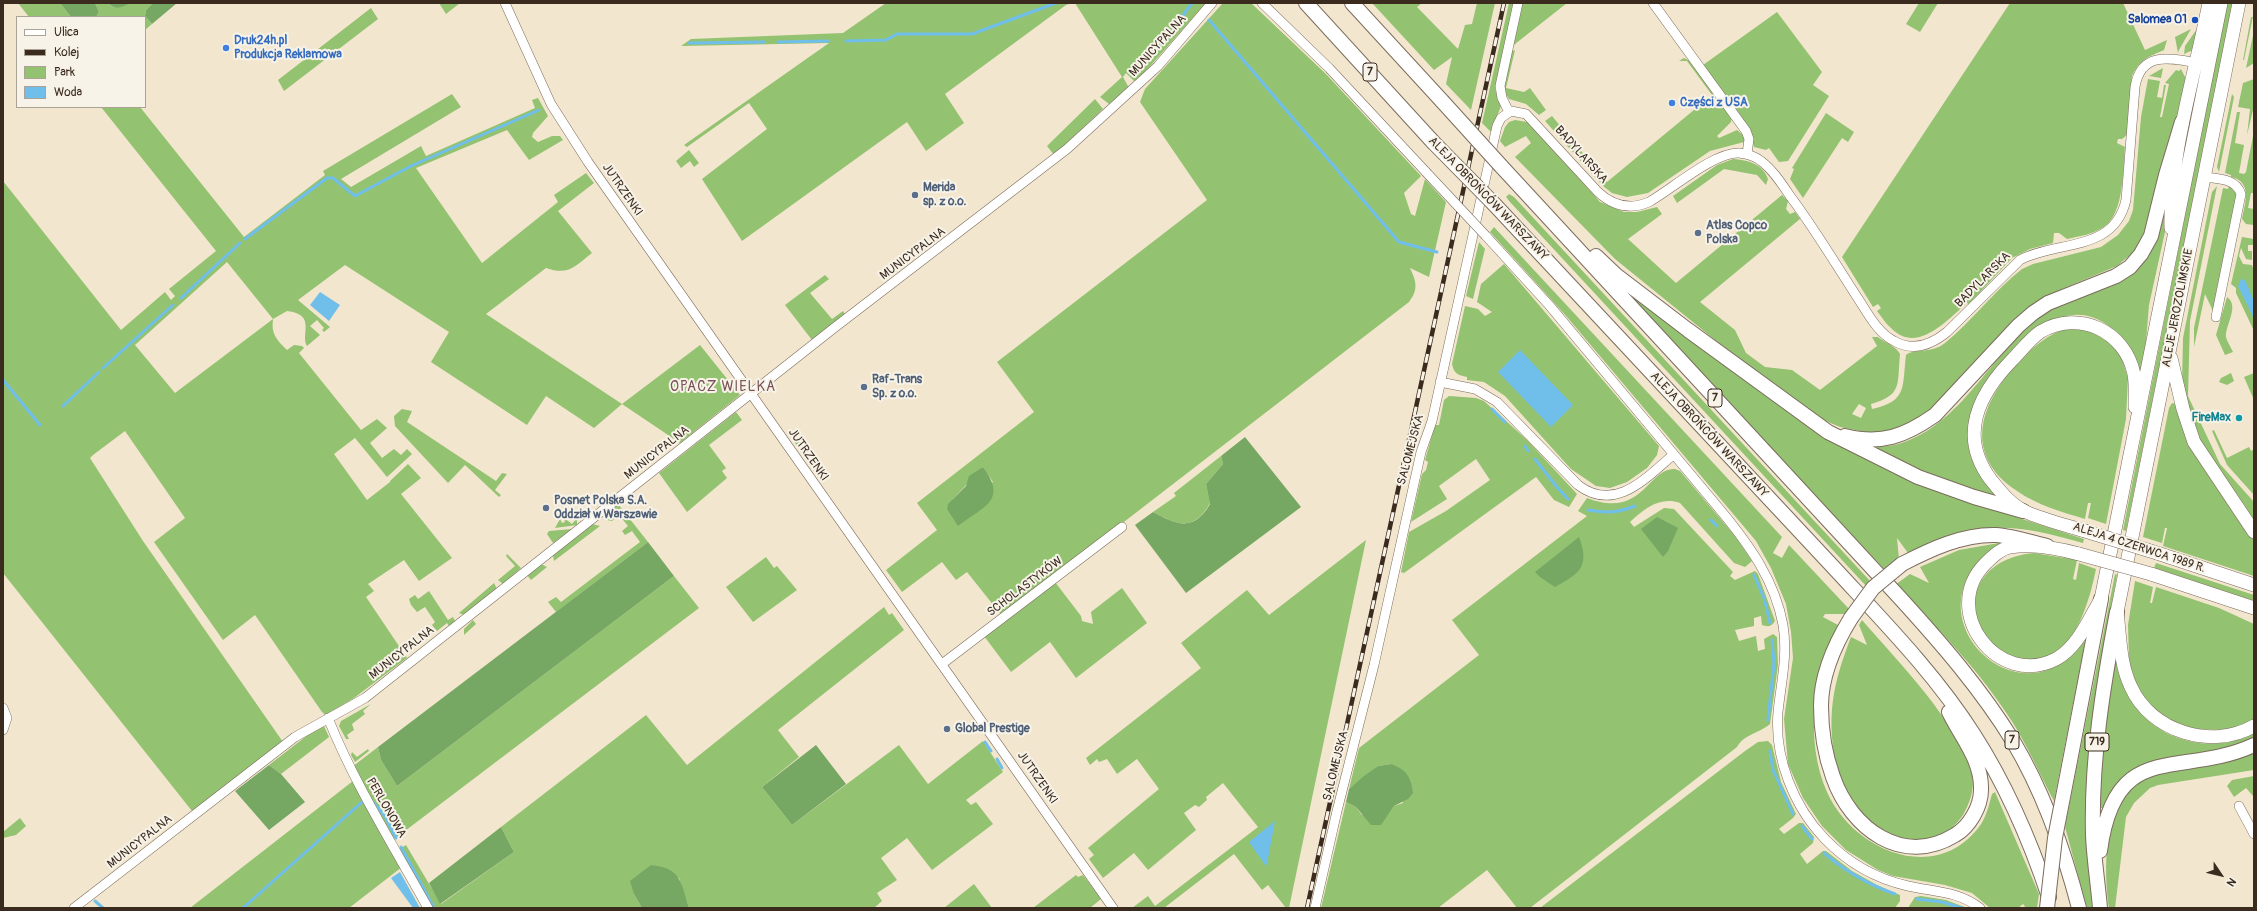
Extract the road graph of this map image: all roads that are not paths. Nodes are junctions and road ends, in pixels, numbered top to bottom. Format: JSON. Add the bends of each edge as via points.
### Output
{"nodes":[{"id":1,"x":505,"y":3,"type":"edge"},
{"id":2,"x":1212,"y":3,"type":"edge"},
{"id":3,"x":1262,"y":3,"type":"edge"},
{"id":4,"x":1306,"y":3,"type":"edge"},
{"id":5,"x":1352,"y":3,"type":"edge"},
{"id":6,"x":1518,"y":3,"type":"edge"},
{"id":7,"x":1653,"y":3,"type":"edge"},
{"id":8,"x":2209,"y":3,"type":"edge"},
{"id":9,"x":2221,"y":3,"type":"edge"},
{"id":10,"x":2239,"y":3,"type":"edge"},
{"id":11,"x":2197,"y":63,"type":"junction"},
{"id":12,"x":1509,"y":112,"type":"junction"},
{"id":13,"x":2182,"y":122,"type":"junction"},
{"id":14,"x":1747,"y":154,"type":"junction"},
{"id":15,"x":2204,"y":176,"type":"junction"},
{"id":16,"x":1532,"y":198,"type":"junction"},
{"id":17,"x":2172,"y":252,"type":"junction"},
{"id":18,"x":2216,"y":317,"type":"dead end"},
{"id":19,"x":2169,"y":350,"type":"junction"},
{"id":20,"x":1440,"y":382,"type":"junction"},
{"id":21,"x":751,"y":394,"type":"junction"},
{"id":22,"x":1828,"y":432,"type":"junction"},
{"id":23,"x":2135,"y":432,"type":"junction"},
{"id":24,"x":1673,"y":455,"type":"junction"},
{"id":25,"x":2023,"y":511,"type":"junction"},
{"id":26,"x":1122,"y":527,"type":"dead end"},
{"id":27,"x":2254,"y":532,"type":"edge"},
{"id":28,"x":2047,"y":546,"type":"junction"},
{"id":29,"x":2254,"y":585,"type":"edge"},
{"id":30,"x":2225,"y":598,"type":"junction"},
{"id":31,"x":2101,"y":599,"type":"junction"},
{"id":32,"x":2254,"y":608,"type":"edge"},
{"id":33,"x":2117,"y":612,"type":"junction"},
{"id":34,"x":2254,"y":618,"type":"edge"},
{"id":35,"x":942,"y":664,"type":"junction"},
{"id":36,"x":1937,"y":684,"type":"junction"},
{"id":37,"x":3,"y":708,"type":"edge"},
{"id":38,"x":328,"y":718,"type":"junction"},
{"id":39,"x":2254,"y":726,"type":"edge"},
{"id":40,"x":3,"y":730,"type":"edge"},
{"id":41,"x":2254,"y":745,"type":"edge"},
{"id":42,"x":2239,"y":806,"type":"dead end"},
{"id":43,"x":2254,"y":834,"type":"edge"},
{"id":44,"x":2097,"y":873,"type":"junction"},
{"id":45,"x":74,"y":908,"type":"edge"},
{"id":46,"x":428,"y":908,"type":"edge"},
{"id":47,"x":1113,"y":908,"type":"edge"},
{"id":48,"x":1315,"y":908,"type":"edge"},
{"id":49,"x":1980,"y":908,"type":"edge"},
{"id":50,"x":2047,"y":908,"type":"edge"},
{"id":51,"x":2052,"y":908,"type":"edge"},
{"id":52,"x":2079,"y":908,"type":"edge"},
{"id":53,"x":2100,"y":908,"type":"edge"}],
"edges":[{"from":1,"to":21,"type":"street","name":"JUTRZENKI","via":[[551,104],[562,122]]},
{"from":2,"to":21,"type":"street","name":"MUNICYPALNA","via":[[1158,66],[1067,149]]},
{"from":3,"to":24,"type":"street","bridge":true,"via":[[1329,68],[1549,305]]},
{"from":4,"to":36,"type":"main road","name":"ALEJA OBROŃCÓW WARSZAWY","number":"7","bridge":true,"via":[[1433,142],[1847,582]]},
{"from":5,"to":16,"type":"main road","number":"7","bridge":true},
{"from":6,"to":12,"type":"street","via":[[1500,86],[1502,98]]},
{"from":7,"to":14,"type":"street","via":[[1746,131],[1749,139]]},
{"from":8,"to":11,"type":"main road"},
{"from":9,"to":17,"type":"main road","name":"ALEJE JEROZOLIMSKIE","number":"719"},
{"from":10,"to":15,"type":"main road","name":"ALEJE JEROZOLIMSKIE","number":"719"},
{"from":11,"to":13,"type":"main road"},
{"from":11,"to":14,"type":"street","name":"BADYLARSKA","via":[[2160,59],[2148,64],[2139,74],[2135,87],[2126,200],[2112,228],[2092,239],[2020,260],[1946,332],[1933,342],[1921,346],[1904,345],[1883,333],[1774,174],[1760,159]]},
{"from":12,"to":14,"type":"street","name":"BADYLARSKA","via":[[1519,111],[1529,116],[1598,192],[1612,203],[1623,206],[1650,202],[1719,157]]},
{"from":12,"to":20,"type":"street","name":"SALOMEJSKA","via":[[1501,118],[1497,126]]},
{"from":13,"to":17,"type":"main road","via":[[2171,210]]},
{"from":13,"to":22,"type":"main road","via":[[2151,236],[2142,254],[2130,267],[2116,276],[2048,303],[2033,313],[1935,415],[1919,426],[1890,439],[1862,440]]},
{"from":15,"to":18,"type":"street","via":[[2232,182],[2241,194]]},
{"from":15,"to":19,"type":"main road","name":"ALEJE JEROZOLIMSKIE","number":"719"},
{"from":16,"to":22,"type":"main road","via":[[1616,275]]},
{"from":16,"to":52,"type":"main road","number":"7","via":[[1900,598],[1963,671],[2010,736],[2033,778],[2057,837]]},
{"from":17,"to":23,"type":"main road","name":"ALEJE JEROZOLIMSKIE","number":"719"},
{"from":19,"to":27,"type":"main road","via":[[2175,380],[2194,442]]},
{"from":19,"to":33,"type":"main road","name":"ALEJE JEROZOLIMSKIE","number":"719"},
{"from":20,"to":24,"type":"street","via":[[1474,389],[1497,402],[1569,476],[1585,491],[1593,494],[1610,496],[1626,491]]},
{"from":20,"to":48,"type":"street","name":"SALOMEJSKA","via":[[1431,424],[1421,452],[1374,665]]},
{"from":21,"to":35,"type":"street","name":"JUTRZENKI"},
{"from":21,"to":38,"type":"street","name":"MUNICYPALNA","via":[[365,698]]},
{"from":22,"to":25,"type":"main road","via":[[1918,477]]},
{"from":23,"to":25,"type":"main road","via":[[2134,375],[2121,345],[2107,332],[2090,324],[2074,322],[2058,325],[2040,333],[1996,377],[1979,408],[1974,426],[1978,460],[2008,499]]},
{"from":23,"to":31,"type":"main road","name":"ALEJE JEROZOLIMSKIE","number":"719"},
{"from":24,"to":49,"type":"street","via":[[1741,535],[1774,592],[1780,609],[1785,644],[1778,714],[1781,756],[1792,791],[1805,814],[1834,848],[1873,874],[1903,885],[1967,899]]},
{"from":25,"to":29,"type":"main road","name":"ALEJA 4 CZERWCA 1989 R.","bridge":true},
{"from":26,"to":35,"type":"street","name":"SCHOLASTYKÓW"},
{"from":28,"to":30,"type":"main road","name":"ALEJA 4 CZERWCA 1989 R.","bridge":true,"via":[[2151,574]]},
{"from":28,"to":31,"type":"main road","name":"ALEJA 4 CZERWCA 1989 R.","via":[[2009,547],[1993,556],[1973,579],[1968,599],[1970,618],[1977,636],[1988,648],[2000,658],[2016,664],[2033,665],[2056,659],[2074,643]]},
{"from":28,"to":36,"type":"main road","bridge":true,"via":[[1997,535],[1956,540],[1902,564],[1873,588],[1839,638],[1825,678],[1821,704],[1827,757],[1839,792],[1849,808],[1878,836],[1895,845],[1931,847],[1945,841],[1962,831],[1979,804],[1982,790],[1980,774]]},
{"from":30,"to":32,"type":"main road","name":"ALEJA 4 CZERWCA 1989 R."},
{"from":30,"to":34,"type":"main road"},
{"from":31,"to":50,"type":"main road","number":"719","bridge":true,"via":[[2055,838]]},
{"from":33,"to":39,"type":"main road","name":"ALEJE JEROZOLIMSKIE","via":[[2124,667],[2131,688],[2152,715],[2172,729],[2201,736],[2226,735]]},
{"from":33,"to":44,"type":"main road","number":"719","via":[[2100,710],[2095,762],[2093,836]]},
{"from":35,"to":47,"type":"street","name":"JUTRZENKI"},
{"from":36,"to":51,"type":"main road","name":"ALEJA OBROŃCÓW WARSZAWY","number":"7","via":[[1974,733],[2005,789],[2038,864]]},
{"from":37,"to":40,"type":"street","via":[[7,718]]},
{"from":38,"to":45,"type":"street","name":"MUNICYPALNA","via":[[295,737]]},
{"from":38,"to":46,"type":"street","name":"PERLONOWA","via":[[342,753],[363,793]]},
{"from":41,"to":44,"type":"main road","via":[[2234,753],[2167,763],[2130,780],[2108,811]]},
{"from":42,"to":43,"type":"street"},
{"from":44,"to":53,"type":"main road","number":"719"}]}
